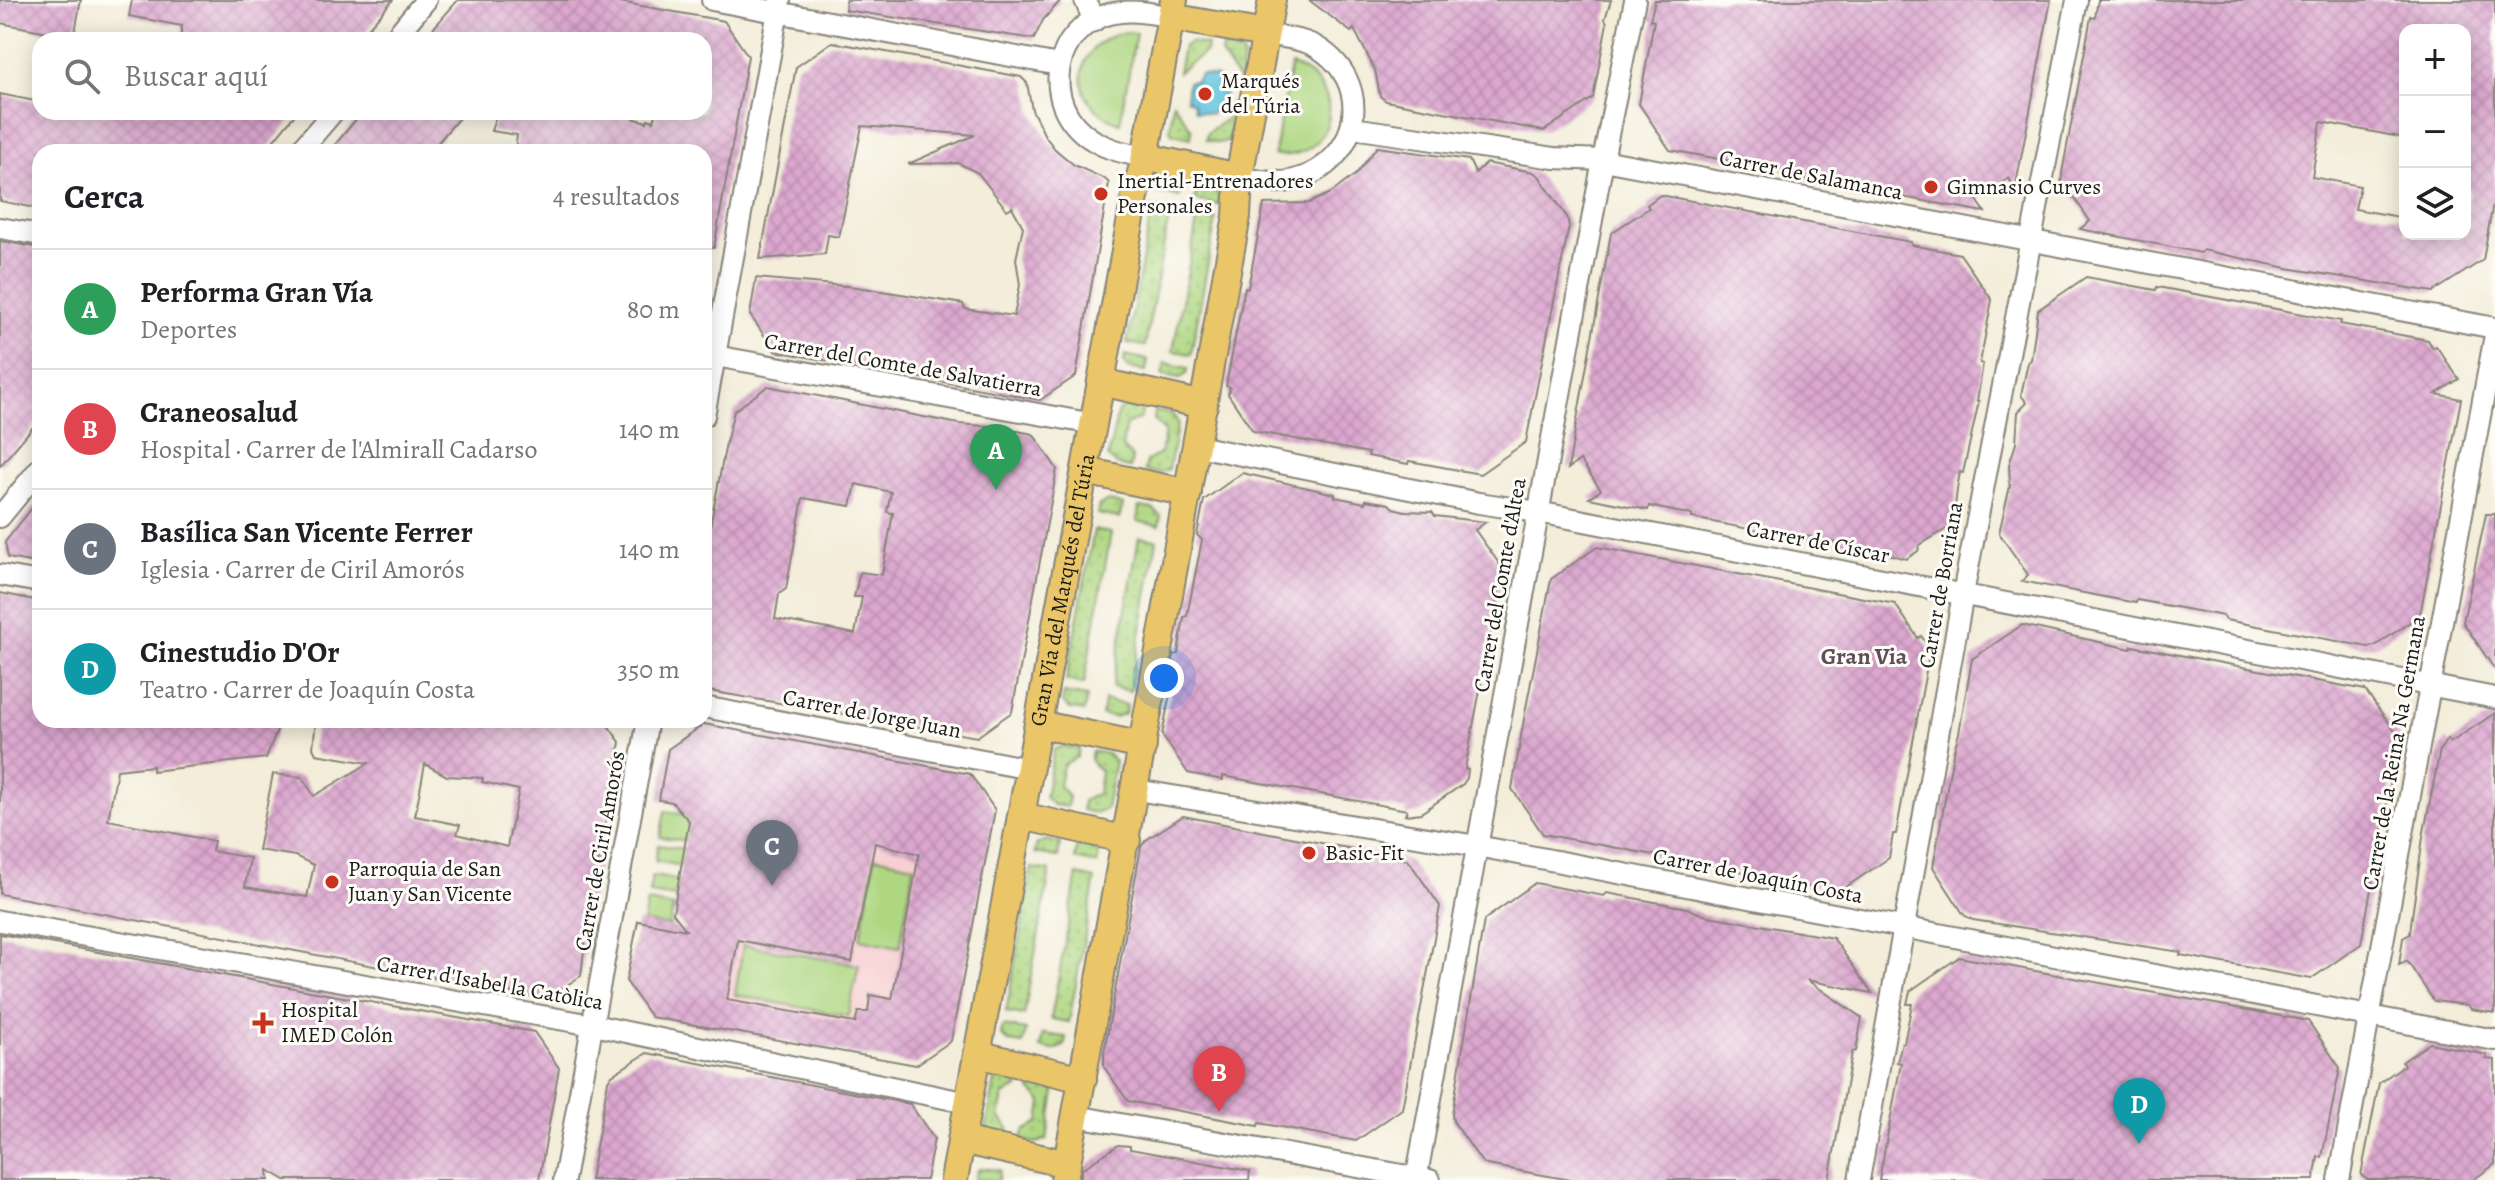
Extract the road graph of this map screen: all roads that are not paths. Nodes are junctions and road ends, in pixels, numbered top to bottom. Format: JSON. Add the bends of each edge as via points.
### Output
{"nodes":[{"id":1,"x":426,"y":0,"type":"edge"},
{"id":2,"x":712,"y":0,"type":"edge"},
{"id":3,"x":1085,"y":0,"type":"edge"},
{"id":4,"x":1272,"y":0,"type":"edge"},
{"id":5,"x":1635,"y":0,"type":"edge"},
{"id":6,"x":2077,"y":0,"type":"edge"},
{"id":7,"x":779,"y":6,"type":"edge"},
{"id":8,"x":1172,"y":8,"type":"edge"},
{"id":9,"x":1094,"y":21,"type":"junction"},
{"id":10,"x":400,"y":32,"type":"edge"},
{"id":11,"x":1265,"y":34,"type":"junction"},
{"id":12,"x":1059,"y":65,"type":"junction"},
{"id":13,"x":326,"y":120,"type":"edge"},
{"id":14,"x":1353,"y":128,"type":"junction"},
{"id":15,"x":306,"y":144,"type":"edge"},
{"id":16,"x":1145,"y":157,"type":"junction"},
{"id":17,"x":1603,"y":160,"type":"junction"},
{"id":18,"x":1239,"y":177,"type":"junction"},
{"id":19,"x":0,"y":228,"type":"edge"},
{"id":20,"x":32,"y":234,"type":"edge"},
{"id":21,"x":2030,"y":241,"type":"junction"},
{"id":22,"x":2495,"y":328,"type":"edge"},
{"id":23,"x":2495,"y":335,"type":"edge"},
{"id":24,"x":712,"y":345,"type":"edge"},
{"id":25,"x":712,"y":355,"type":"edge"},
{"id":26,"x":1101,"y":382,"type":"junction"},
{"id":27,"x":1204,"y":405,"type":"junction"},
{"id":28,"x":1094,"y":424,"type":"junction"},
{"id":29,"x":1197,"y":446,"type":"junction"},
{"id":30,"x":1085,"y":471,"type":"junction"},
{"id":31,"x":32,"y":478,"type":"edge"},
{"id":32,"x":1188,"y":493,"type":"junction"},
{"id":33,"x":1538,"y":512,"type":"junction"},
{"id":34,"x":0,"y":517,"type":"edge"},
{"id":35,"x":0,"y":575,"type":"edge"},
{"id":36,"x":32,"y":581,"type":"edge"},
{"id":37,"x":1963,"y":594,"type":"junction"},
{"id":38,"x":2430,"y":686,"type":"junction"},
{"id":39,"x":2495,"y":698,"type":"edge"},
{"id":40,"x":712,"y":709,"type":"edge"},
{"id":41,"x":1038,"y":724,"type":"junction"},
{"id":42,"x":647,"y":728,"type":"edge"},
{"id":43,"x":1143,"y":746,"type":"junction"},
{"id":44,"x":1030,"y":769,"type":"junction"},
{"id":45,"x":1136,"y":790,"type":"junction"},
{"id":46,"x":1022,"y":816,"type":"junction"},
{"id":47,"x":1127,"y":840,"type":"junction"},
{"id":48,"x":1477,"y":846,"type":"junction"},
{"id":49,"x":0,"y":921,"type":"edge"},
{"id":50,"x":1904,"y":929,"type":"junction"},
{"id":51,"x":2370,"y":1017,"type":"junction"},
{"id":52,"x":593,"y":1025,"type":"junction"},
{"id":53,"x":2495,"y":1040,"type":"edge"},
{"id":54,"x":977,"y":1054,"type":"junction"},
{"id":55,"x":1083,"y":1079,"type":"junction"},
{"id":56,"x":968,"y":1103,"type":"junction"},
{"id":57,"x":1076,"y":1116,"type":"junction"},
{"id":58,"x":961,"y":1140,"type":"junction"},
{"id":59,"x":1066,"y":1172,"type":"edge"},
{"id":60,"x":1421,"y":1179,"type":"edge"},
{"id":61,"x":564,"y":1180,"type":"edge"},
{"id":62,"x":954,"y":1180,"type":"edge"},
{"id":63,"x":1859,"y":1180,"type":"edge"},
{"id":64,"x":2339,"y":1180,"type":"edge"}],
"edges":[{"from":1,"to":10,"type":"street"},
{"from":2,"to":7,"type":"street"},
{"from":3,"to":9,"type":"street"},
{"from":4,"to":11,"type":"main road"},
{"from":5,"to":17,"type":"street","name":"Carrer del Comte d'Altea"},
{"from":6,"to":21,"type":"street","name":"Carrer de Borriana"},
{"from":7,"to":12,"type":"street"},
{"from":7,"to":24,"type":"street"},
{"from":8,"to":9,"type":"street","via":[[1121,11]]},
{"from":8,"to":11,"type":"main road"},
{"from":8,"to":16,"type":"main road","name":"Gran Via del Marqués del Túria"},
{"from":9,"to":12,"type":"street","via":[[1066,48]]},
{"from":11,"to":14,"type":"street","via":[[1312,44],[1340,68],[1353,97]]},
{"from":11,"to":18,"type":"main road"},
{"from":12,"to":16,"type":"street","via":[[1061,106],[1077,127],[1101,144]]},
{"from":13,"to":15,"type":"street"},
{"from":14,"to":17,"type":"street","name":"Carrer de Salamanca","via":[[1554,158]]},
{"from":14,"to":18,"type":"street","via":[[1331,162],[1312,174],[1278,182]]},
{"from":16,"to":18,"type":"main road"},
{"from":16,"to":26,"type":"main road","name":"Gran Via del Marqués del Túria"},
{"from":17,"to":21,"type":"street","name":"Carrer de Salamanca"},
{"from":17,"to":33,"type":"street","name":"Carrer del Comte d'Altea"},
{"from":18,"to":27,"type":"main road"},
{"from":19,"to":20,"type":"street"},
{"from":21,"to":22,"type":"street","name":"Carrer de Salamanca"},
{"from":21,"to":37,"type":"street","name":"Carrer de Borriana"},
{"from":23,"to":38,"type":"street","name":"Carrer de la Reina Na Germana"},
{"from":25,"to":28,"type":"street","name":"Carrer del Comte de Salvatierra"},
{"from":26,"to":27,"type":"main road"},
{"from":26,"to":28,"type":"main road","name":"Gran Via del Marqués del Túria"},
{"from":27,"to":29,"type":"main road"},
{"from":28,"to":30,"type":"main road","name":"Gran Via del Marqués del Túria"},
{"from":29,"to":32,"type":"main road"},
{"from":29,"to":33,"type":"street","name":"Carrer de Císcar"},
{"from":30,"to":32,"type":"main road"},
{"from":30,"to":41,"type":"main road","name":"Gran Via del Marqués del Túria"},
{"from":31,"to":34,"type":"street"},
{"from":32,"to":43,"type":"main road"},
{"from":33,"to":37,"type":"street","name":"Carrer de Císcar"},
{"from":33,"to":48,"type":"street","name":"Carrer del Comte d'Altea"},
{"from":35,"to":36,"type":"street"},
{"from":37,"to":38,"type":"street","name":"Carrer de Císcar"},
{"from":37,"to":50,"type":"street","name":"Carrer de Borriana"},
{"from":38,"to":39,"type":"street","name":"Carrer de Císcar"},
{"from":38,"to":51,"type":"street","name":"Carrer de la Reina Na Germana"},
{"from":40,"to":44,"type":"street","name":"Carrer de Jorge Juan"},
{"from":41,"to":43,"type":"main road"},
{"from":41,"to":44,"type":"main road","name":"Gran Via del Marqués del Túria"},
{"from":42,"to":52,"type":"street","name":"Carrer de Ciril Amorós"},
{"from":43,"to":45,"type":"main road"},
{"from":44,"to":46,"type":"main road","name":"Gran Via del Marqués del Túria"},
{"from":45,"to":47,"type":"main road"},
{"from":45,"to":48,"type":"street","name":"Carrer de Joaquín Costa"},
{"from":46,"to":47,"type":"main road"},
{"from":46,"to":54,"type":"main road","name":"Gran Via del Marqués del Túria"},
{"from":47,"to":55,"type":"main road"},
{"from":48,"to":50,"type":"street","name":"Carrer de Joaquín Costa"},
{"from":48,"to":60,"type":"street","name":"Carrer del Comte d'Altea"},
{"from":49,"to":52,"type":"street","name":"Carrer d'Isabel la Catòlica"},
{"from":50,"to":51,"type":"street","name":"Carrer de Joaquín Costa"},
{"from":50,"to":63,"type":"street","name":"Carrer de Borriana"},
{"from":51,"to":53,"type":"street","name":"Carrer de Joaquín Costa"},
{"from":51,"to":64,"type":"street","name":"Carrer de la Reina Na Germana"},
{"from":52,"to":56,"type":"street","name":"Carrer d'Isabel la Catòlica"},
{"from":52,"to":61,"type":"street","name":"Carrer de Ciril Amorós"},
{"from":54,"to":55,"type":"main road"},
{"from":54,"to":56,"type":"main road","name":"Gran Via del Marqués del Túria"},
{"from":55,"to":57,"type":"main road"},
{"from":56,"to":58,"type":"main road","name":"Gran Via del Marqués del Túria"},
{"from":57,"to":59,"type":"main road"},
{"from":57,"to":60,"type":"street"},
{"from":58,"to":59,"type":"main road"},
{"from":58,"to":62,"type":"main road","name":"Gran Via del Marqués del Túria"}]}
